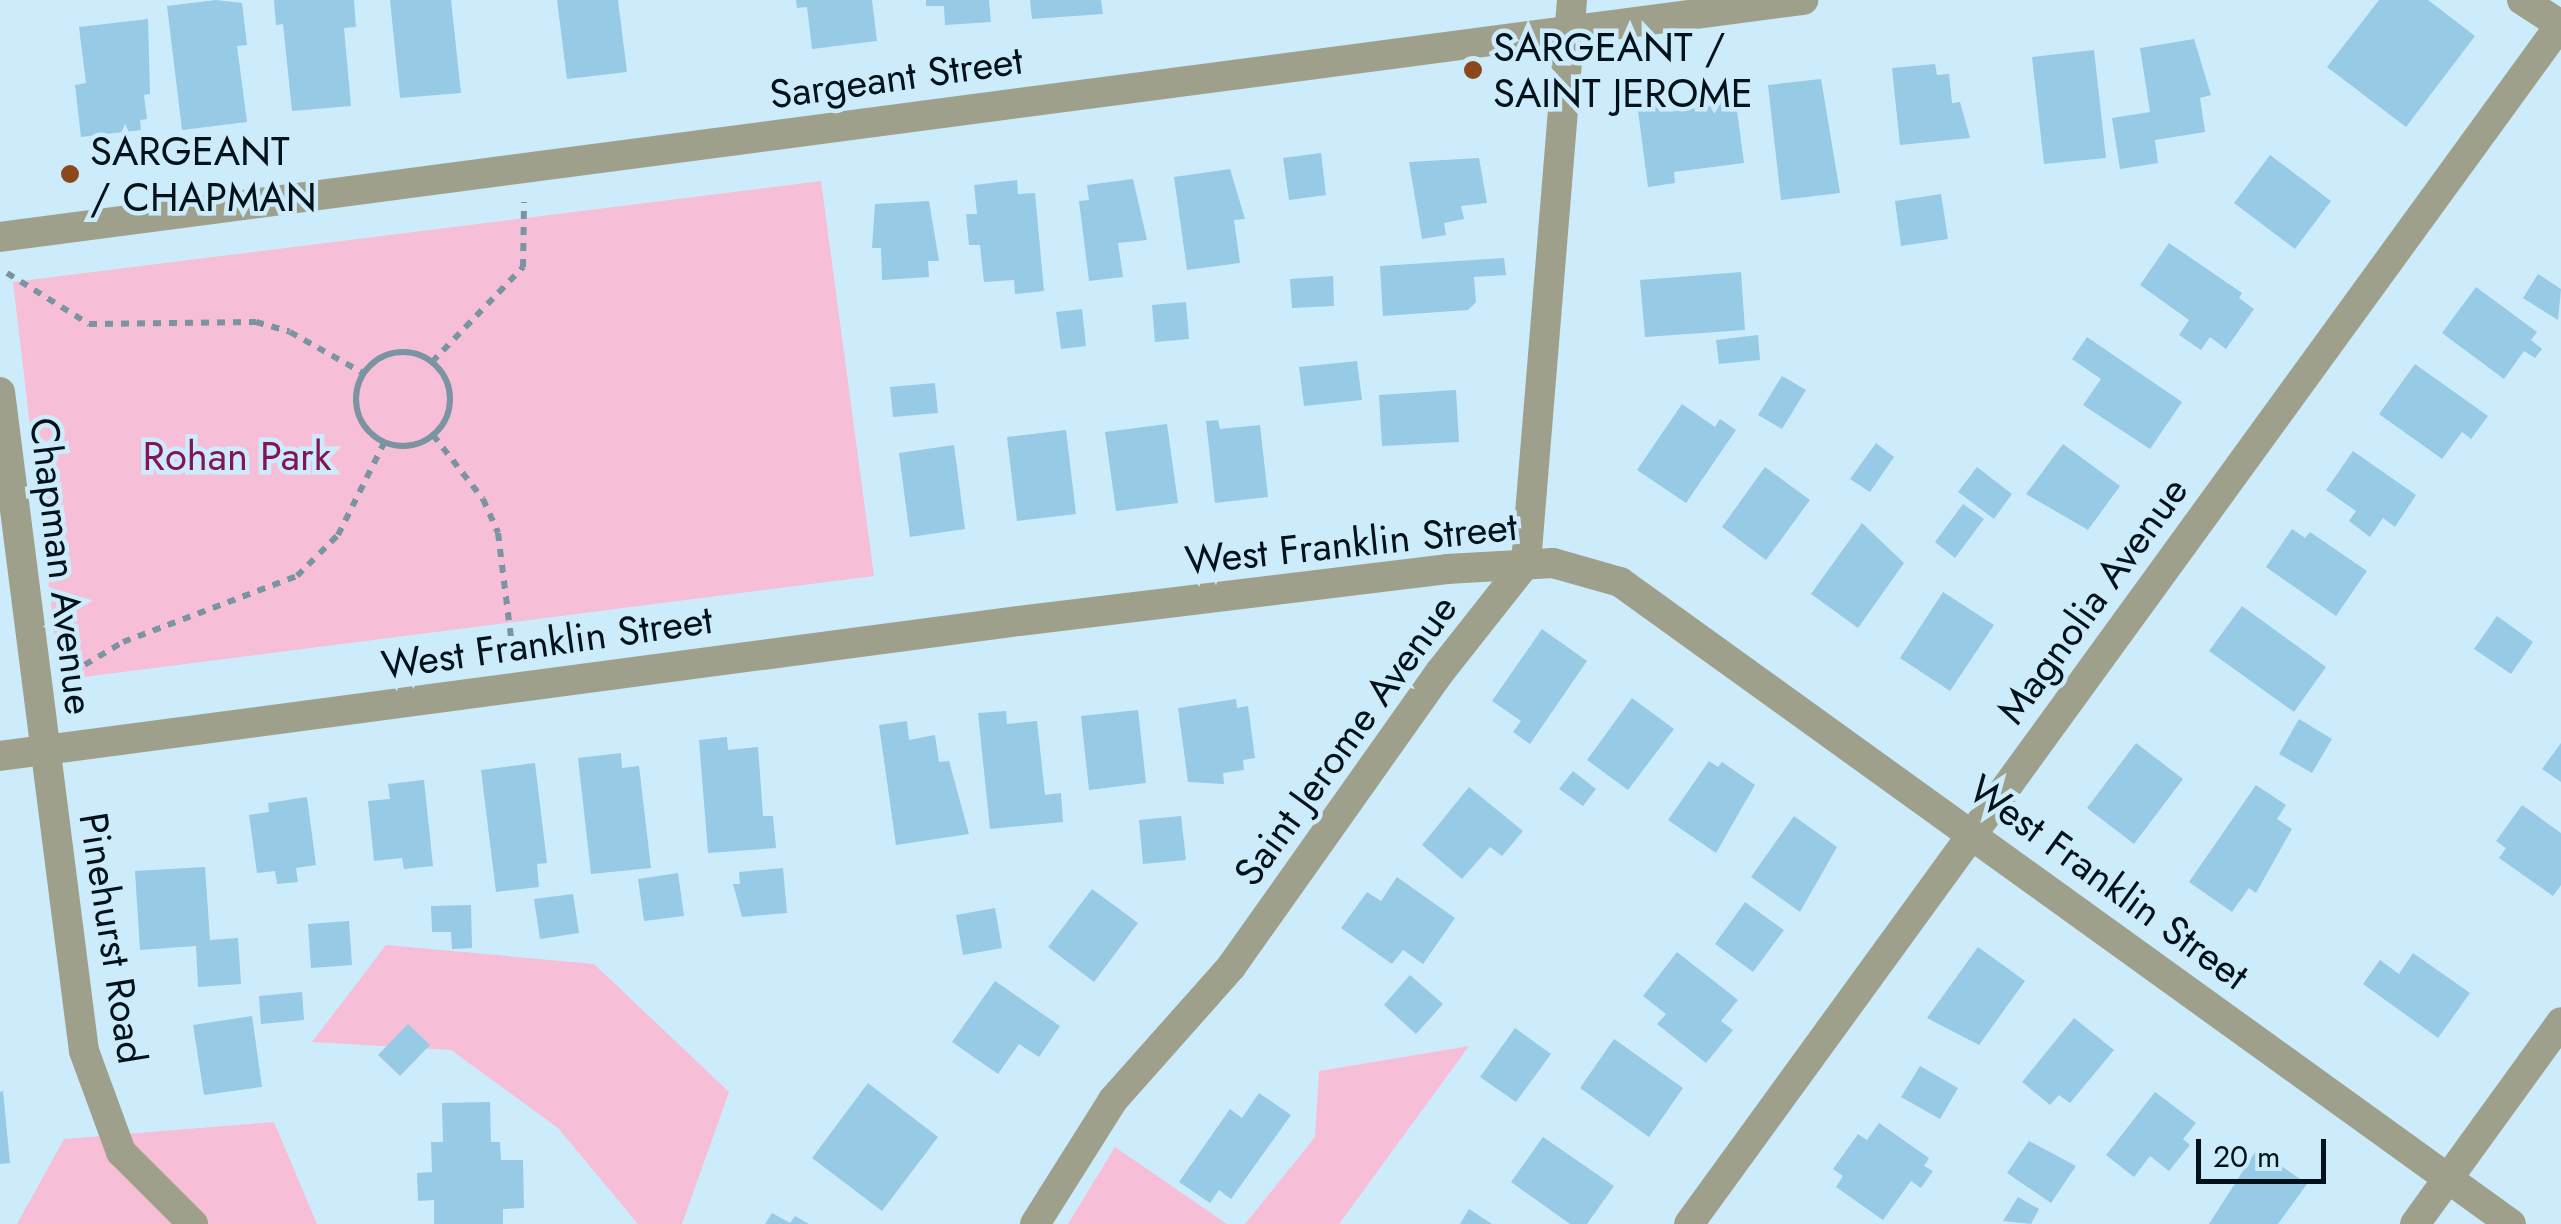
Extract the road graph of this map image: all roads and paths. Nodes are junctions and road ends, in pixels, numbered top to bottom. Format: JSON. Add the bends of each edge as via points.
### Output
{"nodes":[{"id":1,"x":1572,"y":0,"type":"edge"},
{"id":2,"x":1803,"y":0,"type":"edge"},
{"id":3,"x":2522,"y":0,"type":"edge"},
{"id":4,"x":2561,"y":24,"type":"edge"},
{"id":5,"x":1570,"y":32,"type":"junction"},
{"id":6,"x":521,"y":171,"type":"junction"},
{"id":7,"x":0,"y":237,"type":"edge"},
{"id":8,"x":0,"y":264,"type":"edge"},
{"id":9,"x":432,"y":362,"type":"junction"},
{"id":10,"x":363,"y":373,"type":"junction"},
{"id":11,"x":0,"y":392,"type":"edge"},
{"id":12,"x":432,"y":435,"type":"junction"},
{"id":13,"x":384,"y":443,"type":"junction"},
{"id":14,"x":1526,"y":563,"type":"junction"},
{"id":15,"x":60,"y":680,"type":"dead end"},
{"id":16,"x":516,"y":685,"type":"junction"},
{"id":17,"x":44,"y":750,"type":"junction"},
{"id":18,"x":0,"y":756,"type":"edge"},
{"id":19,"x":1972,"y":831,"type":"junction"},
{"id":20,"x":2561,"y":1022,"type":"edge"},
{"id":21,"x":2448,"y":1179,"type":"junction"},
{"id":22,"x":193,"y":1224,"type":"edge"},
{"id":23,"x":1035,"y":1224,"type":"edge"},
{"id":24,"x":1689,"y":1224,"type":"edge"},
{"id":25,"x":2415,"y":1224,"type":"edge"},
{"id":26,"x":2511,"y":1224,"type":"edge"}],
"edges":[{"from":1,"to":5,"type":"street"},
{"from":2,"to":5,"type":"street","name":"Sargeant Street"},
{"from":3,"to":4,"type":"street"},
{"from":4,"to":19,"type":"street","name":"Magnolia Avenue"},
{"from":5,"to":6,"type":"street","name":"Sargeant Street","via":[[882,117]]},
{"from":5,"to":14,"type":"street"},
{"from":6,"to":7,"type":"street","name":"Sargeant Street"},
{"from":6,"to":9,"type":"path","via":[[522,267]]},
{"from":8,"to":10,"type":"path","via":[[13,282],[89,324],[256,322],[307,340]]},
{"from":9,"to":10,"type":"path","via":[[402,351]]},
{"from":9,"to":12,"type":"path","via":[[450,399]]},
{"from":10,"to":13,"type":"path","via":[[356,408]]},
{"from":11,"to":17,"type":"street","name":"Chapman Avenue"},
{"from":12,"to":13,"type":"path","via":[[412,446]]},
{"from":12,"to":16,"type":"path","via":[[483,499],[503,546]]},
{"from":13,"to":15,"type":"path","via":[[338,535],[297,576],[123,642]]},
{"from":14,"to":16,"type":"street","name":"West Franklin Street"},
{"from":14,"to":19,"type":"street","name":"West Franklin Street","via":[[1553,563],[1620,582]]},
{"from":14,"to":23,"type":"street","name":"Saint Jerome Avenue","via":[[1440,672],[1231,967],[1114,1100]]},
{"from":16,"to":17,"type":"street","name":"West Franklin Street"},
{"from":17,"to":18,"type":"street","name":"West Franklin Street"},
{"from":17,"to":22,"type":"street","name":"Pinehurst Road","via":[[84,1051],[108,1128],[137,1174]]},
{"from":19,"to":21,"type":"street","name":"West Franklin Street"},
{"from":19,"to":24,"type":"street","name":"Magnolia Avenue"},
{"from":20,"to":21,"type":"street"},
{"from":21,"to":25,"type":"street"},
{"from":21,"to":26,"type":"street","name":"West Franklin Street"}]}
